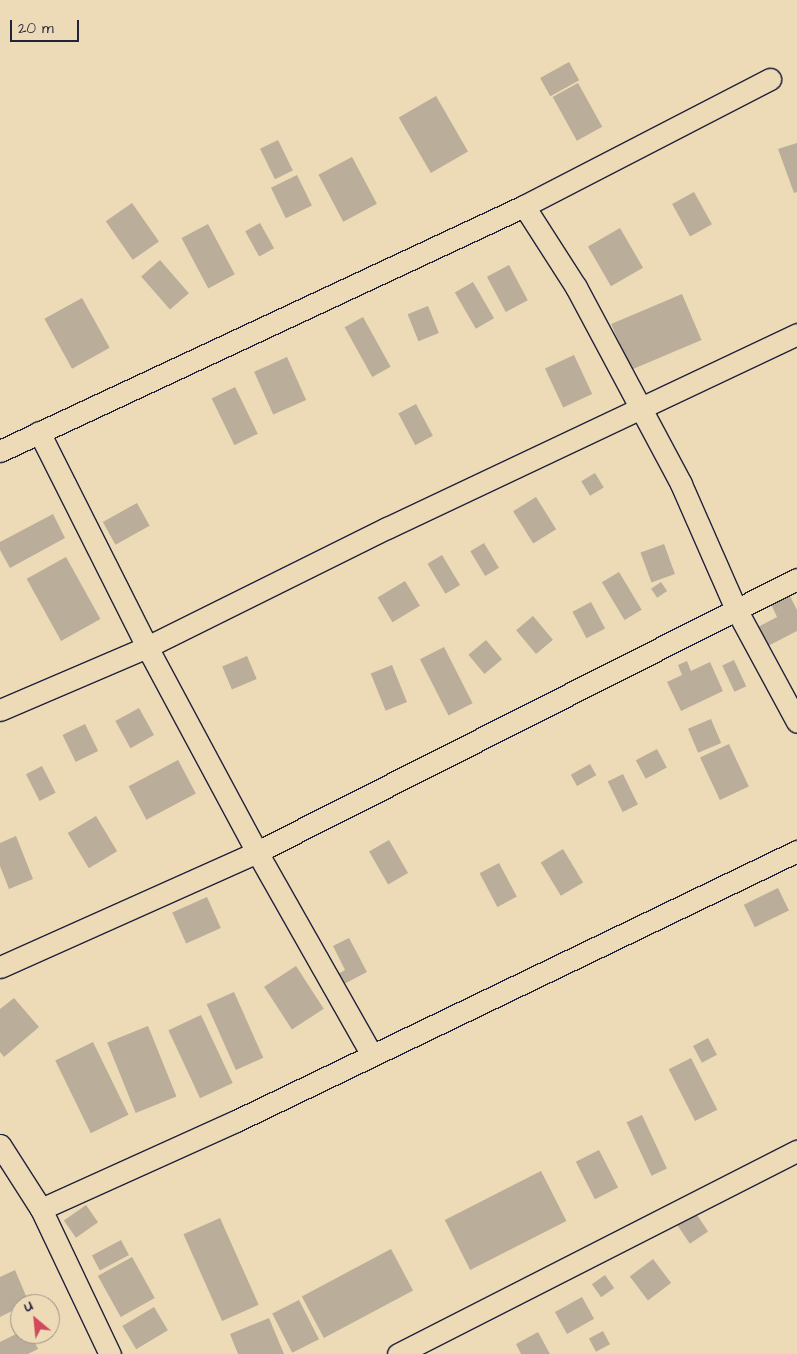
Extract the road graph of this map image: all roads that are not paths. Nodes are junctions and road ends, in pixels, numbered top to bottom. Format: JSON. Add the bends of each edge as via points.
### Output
{"nodes":[{"id":1,"x":770,"y":80,"type":"dead end"},
{"id":2,"x":524,"y":206,"type":"junction"},
{"id":3,"x":797,"y":334,"type":"edge"},
{"id":4,"x":639,"y":408,"type":"junction"},
{"id":5,"x":39,"y":432,"type":"junction"},
{"id":6,"x":0,"y":451,"type":"edge"},
{"id":7,"x":797,"y":579,"type":"edge"},
{"id":8,"x":736,"y":609,"type":"junction"},
{"id":9,"x":147,"y":647,"type":"junction"},
{"id":10,"x":0,"y":710,"type":"edge"},
{"id":11,"x":797,"y":722,"type":"edge"},
{"id":12,"x":797,"y":851,"type":"edge"},
{"id":13,"x":257,"y":852,"type":"junction"},
{"id":14,"x":0,"y":967,"type":"edge"},
{"id":15,"x":372,"y":1055,"type":"junction"},
{"id":16,"x":0,"y":1145,"type":"edge"},
{"id":17,"x":797,"y":1151,"type":"edge"},
{"id":18,"x":40,"y":1209,"type":"junction"},
{"id":19,"x":110,"y":1354,"type":"edge"},
{"id":20,"x":398,"y":1354,"type":"edge"}],
"edges":[{"from":1,"to":2,"type":"street"},
{"from":2,"to":4,"type":"street","via":[[576,287]]},
{"from":2,"to":5,"type":"street"},
{"from":3,"to":4,"type":"street"},
{"from":4,"to":8,"type":"street","via":[[680,484]]},
{"from":4,"to":9,"type":"street"},
{"from":5,"to":6,"type":"street"},
{"from":5,"to":9,"type":"street"},
{"from":7,"to":8,"type":"street"},
{"from":8,"to":11,"type":"street"},
{"from":8,"to":13,"type":"street"},
{"from":9,"to":10,"type":"street"},
{"from":9,"to":13,"type":"street"},
{"from":12,"to":15,"type":"street"},
{"from":13,"to":14,"type":"street"},
{"from":13,"to":15,"type":"street"},
{"from":15,"to":18,"type":"street"},
{"from":16,"to":18,"type":"street"},
{"from":17,"to":20,"type":"street"},
{"from":18,"to":19,"type":"street"}]}
